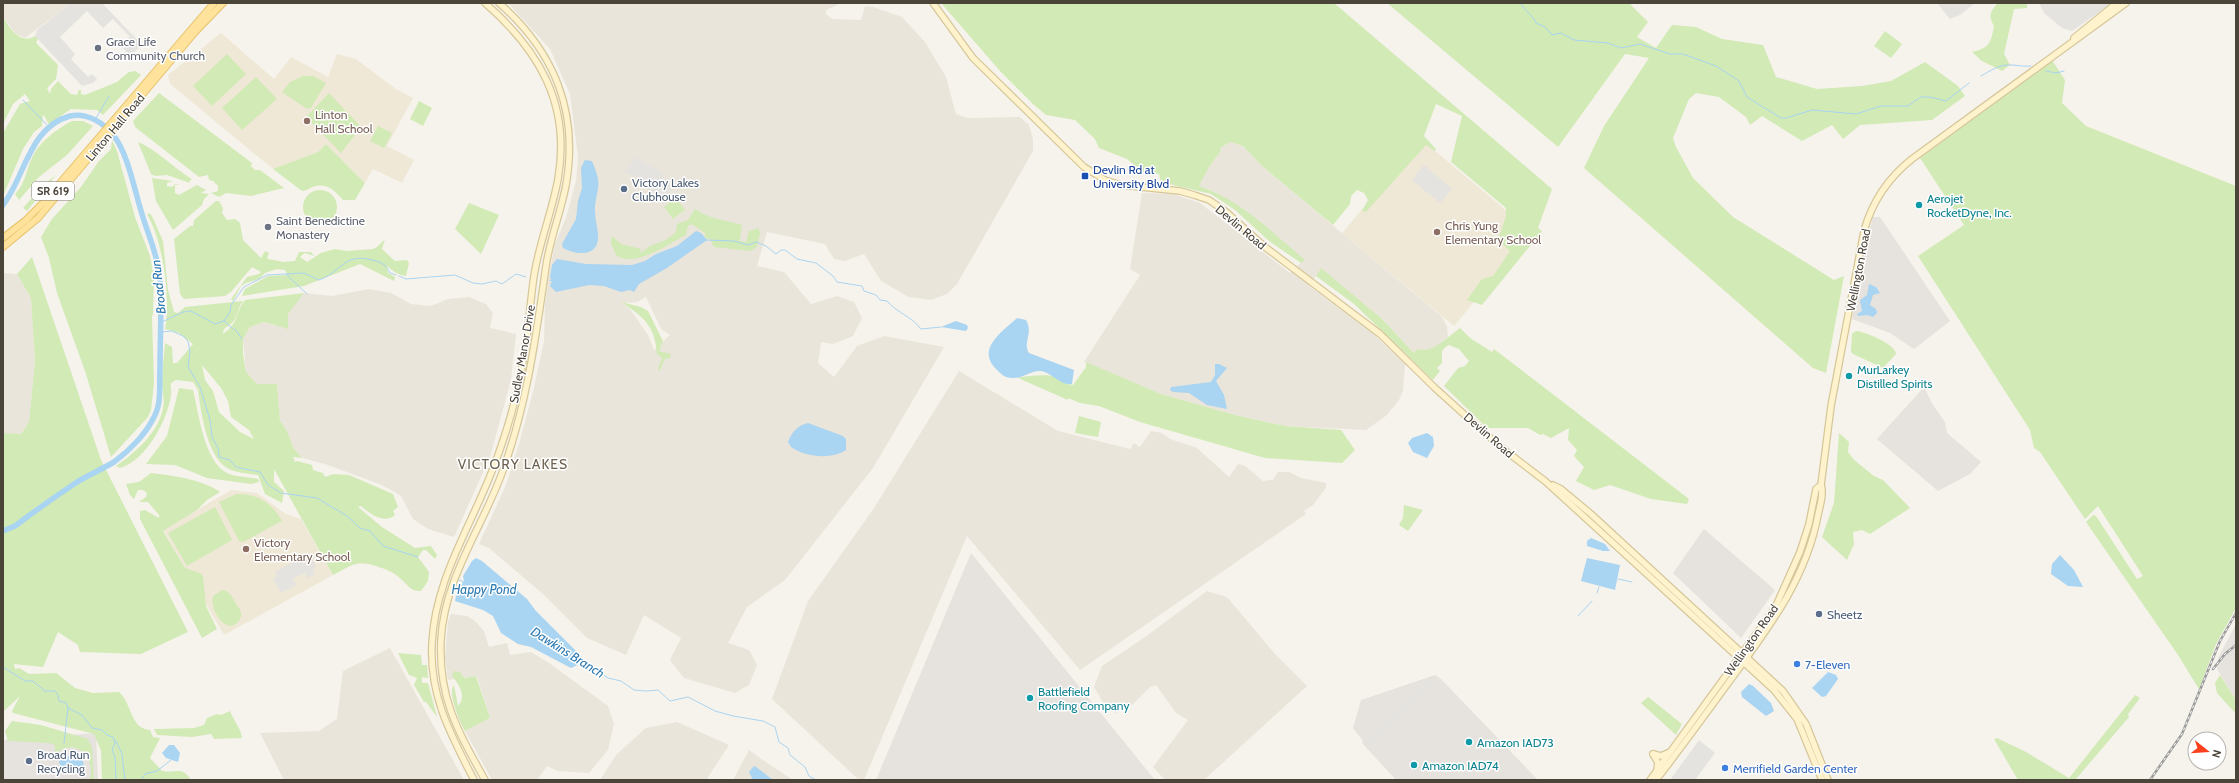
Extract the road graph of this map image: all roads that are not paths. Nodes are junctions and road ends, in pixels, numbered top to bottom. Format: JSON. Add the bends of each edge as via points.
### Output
{"nodes":[{"id":1,"x":214,"y":3,"type":"edge"},
{"id":2,"x":224,"y":3,"type":"edge"},
{"id":3,"x":485,"y":3,"type":"edge"},
{"id":4,"x":499,"y":3,"type":"edge"},
{"id":5,"x":933,"y":3,"type":"edge"},
{"id":6,"x":2117,"y":3,"type":"edge"},
{"id":7,"x":2126,"y":3,"type":"edge"},
{"id":8,"x":2043,"y":63,"type":"junction"},
{"id":9,"x":118,"y":119,"type":"junction"},
{"id":10,"x":99,"y":140,"type":"junction"},
{"id":11,"x":3,"y":238,"type":"edge"},
{"id":12,"x":3,"y":247,"type":"edge"},
{"id":13,"x":1743,"y":658,"type":"junction"},
{"id":14,"x":1673,"y":749,"type":"junction"},
{"id":15,"x":1815,"y":762,"type":"junction"},
{"id":16,"x":1824,"y":770,"type":"junction"},
{"id":17,"x":1656,"y":773,"type":"junction"},
{"id":18,"x":474,"y":780,"type":"edge"},
{"id":19,"x":485,"y":780,"type":"edge"},
{"id":20,"x":1650,"y":780,"type":"edge"},
{"id":21,"x":1656,"y":780,"type":"edge"},
{"id":22,"x":1822,"y":780,"type":"edge"},
{"id":23,"x":1828,"y":780,"type":"edge"}],
"edges":[{"from":1,"to":9,"type":"main road","name":"Linton Hall Road","number":"SR 619"},
{"from":2,"to":9,"type":"main road","name":"Linton Hall Road","number":"SR 619"},
{"from":3,"to":18,"type":"main road","name":"Sudley Manor Drive","via":[[523,40],[540,67],[553,98],[560,146],[558,178],[535,272],[524,353],[511,415],[486,487],[442,584],[433,625],[432,661],[439,706]]},
{"from":4,"to":19,"type":"main road","name":"Sudley Manor Drive","via":[[534,38],[554,73],[566,111],[569,154],[566,186],[547,258],[534,355],[524,403],[502,474],[453,581],[443,617],[441,652],[445,696],[455,723]]},
{"from":5,"to":13,"type":"main road","name":"Devlin Road","via":[[973,58],[1084,167],[1121,186],[1186,192],[1216,205],[1265,247],[1380,334],[1498,445],[1545,481]]},
{"from":6,"to":8,"type":"main road","name":"Wellington Road"},
{"from":7,"to":8,"type":"main road","name":"Wellington Road"},
{"from":8,"to":13,"type":"main road","name":"Wellington Road","via":[[1912,159],[1888,182],[1876,200],[1864,231],[1831,406],[1817,522],[1803,566],[1780,611]]},
{"from":9,"to":10,"type":"main road","name":"Linton Hall Road","number":"SR 619"},
{"from":10,"to":11,"type":"main road","name":"Linton Hall Road","number":"SR 619","via":[[43,203]]},
{"from":10,"to":12,"type":"main road","name":"Linton Hall Road","number":"SR 619","via":[[38,218]]},
{"from":13,"to":14,"type":"main road","name":"Wellington Road"},
{"from":13,"to":15,"type":"main road","via":[[1791,710]]},
{"from":13,"to":16,"type":"main road","via":[[1781,688],[1796,708],[1808,728]]},
{"from":13,"to":21,"type":"main road","name":"Wellington Road"},
{"from":14,"to":17,"type":"main road","name":"Wellington Road"},
{"from":14,"to":17,"type":"main road","via":[[1662,756],[1653,754],[1658,763]]},
{"from":15,"to":16,"type":"main road"},
{"from":15,"to":22,"type":"main road"},
{"from":16,"to":23,"type":"main road"},
{"from":17,"to":20,"type":"main road","name":"Wellington Road"}]}
